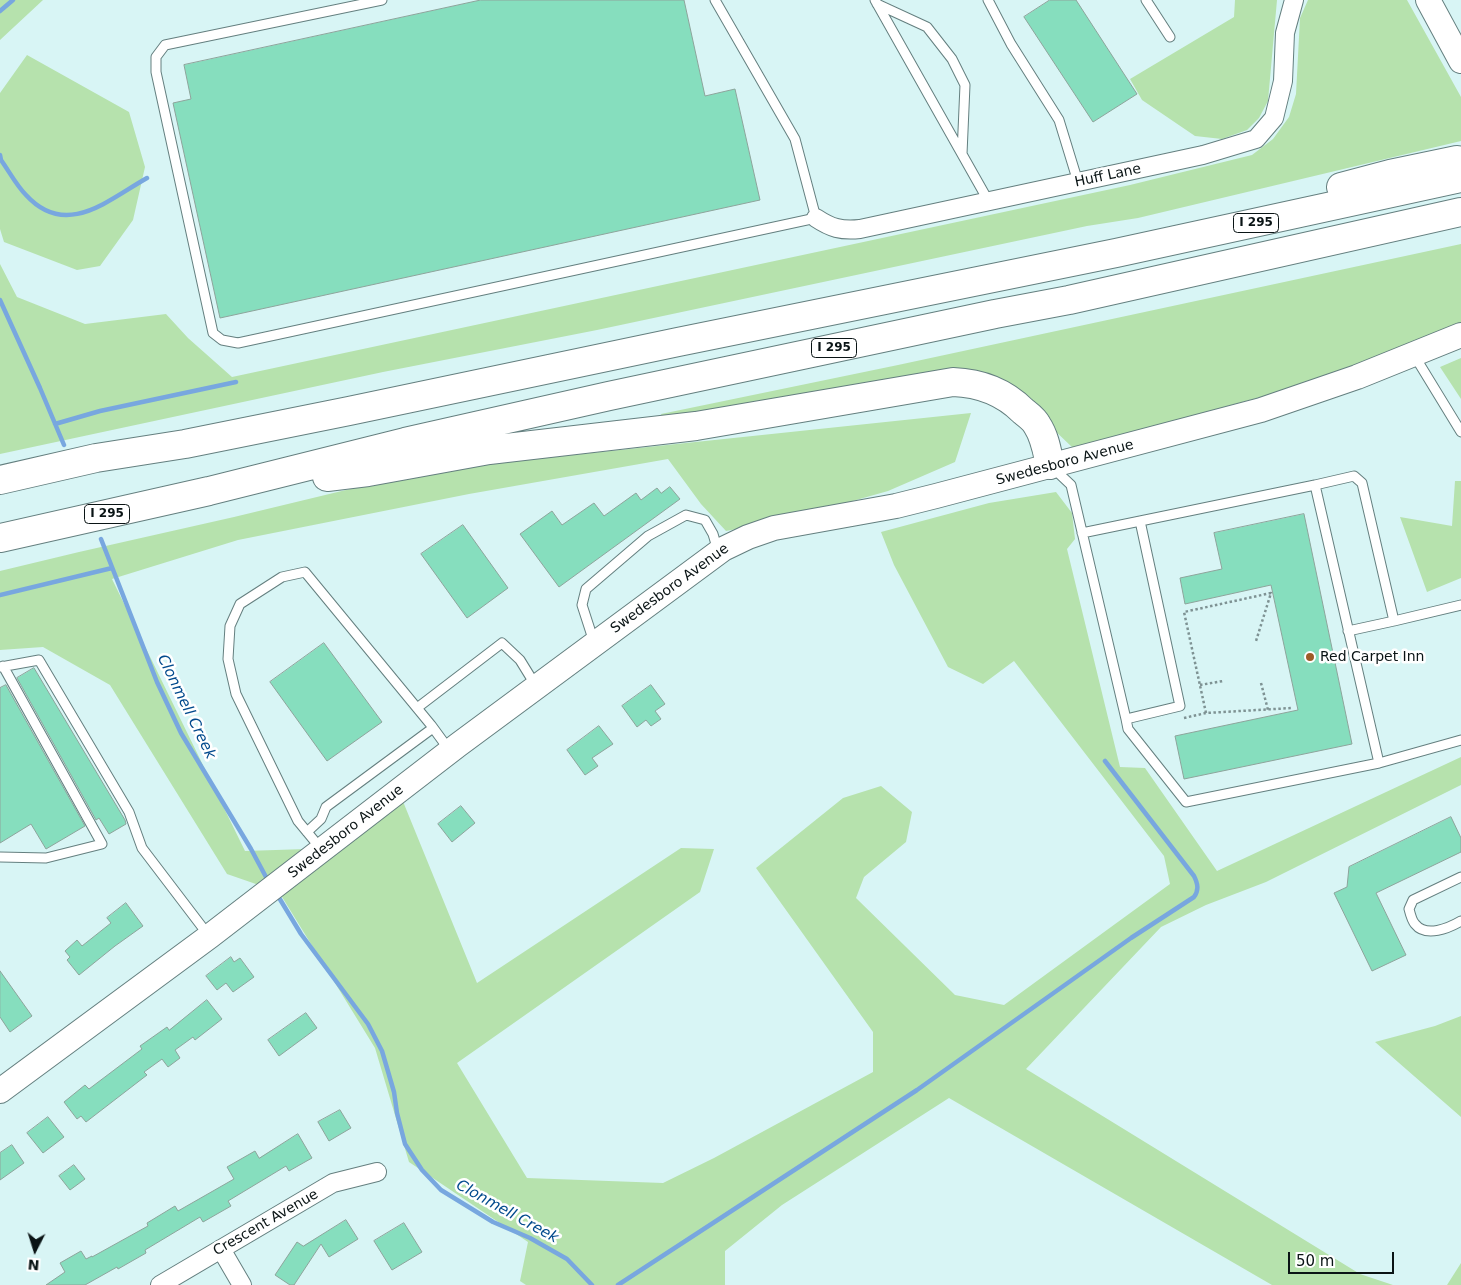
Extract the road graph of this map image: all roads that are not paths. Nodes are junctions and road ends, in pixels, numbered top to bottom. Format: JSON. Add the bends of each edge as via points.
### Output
{"nodes":[{"id":1,"x":382,"y":0,"type":"edge"},
{"id":2,"x":715,"y":0,"type":"edge"},
{"id":3,"x":988,"y":0,"type":"edge"},
{"id":4,"x":1146,"y":0,"type":"edge"},
{"id":5,"x":1294,"y":0,"type":"edge"},
{"id":6,"x":1428,"y":0,"type":"edge"},
{"id":7,"x":879,"y":1,"type":"edge"},
{"id":8,"x":1170,"y":37,"type":"dead end"},
{"id":9,"x":1461,"y":61,"type":"edge"},
{"id":10,"x":962,"y":154,"type":"junction"},
{"id":11,"x":1461,"y":159,"type":"edge"},
{"id":12,"x":1461,"y":178,"type":"edge"},
{"id":13,"x":1078,"y":182,"type":"junction"},
{"id":14,"x":989,"y":202,"type":"junction"},
{"id":15,"x":1461,"y":212,"type":"edge"},
{"id":16,"x":816,"y":218,"type":"junction"},
{"id":17,"x":1050,"y":267,"type":"junction"},
{"id":18,"x":1461,"y":335,"type":"edge"},
{"id":19,"x":1413,"y":354,"type":"junction"},
{"id":20,"x":1461,"y":432,"type":"edge"},
{"id":21,"x":1050,"y":465,"type":"junction"},
{"id":22,"x":0,"y":480,"type":"edge"},
{"id":23,"x":1315,"y":485,"type":"junction"},
{"id":24,"x":209,"y":491,"type":"junction"},
{"id":25,"x":1140,"y":521,"type":"junction"},
{"id":26,"x":1082,"y":533,"type":"junction"},
{"id":27,"x":0,"y":538,"type":"edge"},
{"id":28,"x":718,"y":552,"type":"junction"},
{"id":29,"x":1461,"y":604,"type":"edge"},
{"id":30,"x":1394,"y":621,"type":"junction"},
{"id":31,"x":1348,"y":631,"type":"junction"},
{"id":32,"x":594,"y":644,"type":"junction"},
{"id":33,"x":1,"y":666,"type":"edge"},
{"id":34,"x":537,"y":686,"type":"junction"},
{"id":35,"x":417,"y":708,"type":"junction"},
{"id":36,"x":1126,"y":719,"type":"junction"},
{"id":37,"x":433,"y":728,"type":"junction"},
{"id":38,"x":1461,"y":740,"type":"edge"},
{"id":39,"x":450,"y":751,"type":"junction"},
{"id":40,"x":1379,"y":764,"type":"junction"},
{"id":41,"x":307,"y":832,"type":"junction"},
{"id":42,"x":322,"y":850,"type":"junction"},
{"id":43,"x":0,"y":857,"type":"edge"},
{"id":44,"x":1461,"y":877,"type":"edge"},
{"id":45,"x":1461,"y":921,"type":"edge"},
{"id":46,"x":210,"y":936,"type":"junction"},
{"id":47,"x":2,"y":1086,"type":"edge"},
{"id":48,"x":377,"y":1172,"type":"dead end"},
{"id":49,"x":221,"y":1249,"type":"junction"},
{"id":50,"x":160,"y":1285,"type":"edge"},
{"id":51,"x":242,"y":1285,"type":"edge"}],
"edges":[{"from":1,"to":16,"type":"lane","via":[[165,45],[156,57],[156,72],[213,333],[222,340],[238,343]]},
{"from":2,"to":16,"type":"lane","via":[[795,139]]},
{"from":3,"to":13,"type":"lane","via":[[1011,44],[1059,120]]},
{"from":4,"to":8,"type":"lane"},
{"from":5,"to":13,"type":"street","name":"Huff Lane","via":[[1285,33],[1283,81],[1274,118],[1256,139],[1204,155]]},
{"from":6,"to":9,"type":"street"},
{"from":7,"to":10,"type":"lane"},
{"from":7,"to":10,"type":"lane","via":[[927,27],[952,59],[965,85]]},
{"from":10,"to":14,"type":"lane"},
{"from":11,"to":17,"type":"highway","via":[[1390,174]]},
{"from":12,"to":17,"type":"highway","number":"I 295"},
{"from":13,"to":14,"type":"street","name":"Huff Lane"},
{"from":14,"to":16,"type":"street","name":"Huff Lane","via":[[846,230],[829,226]]},
{"from":15,"to":24,"type":"highway","number":"I 295","via":[[1069,300],[561,407]]},
{"from":17,"to":22,"type":"highway","number":"I 295","via":[[348,412],[96,458]]},
{"from":18,"to":19,"type":"street","name":"Swedesboro Avenue"},
{"from":19,"to":20,"type":"lane"},
{"from":19,"to":21,"type":"street","name":"Swedesboro Avenue","via":[[1261,410]]},
{"from":21,"to":24,"type":"highway","via":[[1045,441],[1036,423],[1013,401],[985,387],[966,382],[942,382],[696,426],[489,450],[368,472]]},
{"from":21,"to":26,"type":"lane","via":[[1071,485]]},
{"from":21,"to":28,"type":"street","name":"Swedesboro Avenue","via":[[896,506],[774,528]]},
{"from":23,"to":25,"type":"lane"},
{"from":23,"to":30,"type":"lane","via":[[1354,476],[1362,484]]},
{"from":23,"to":31,"type":"lane"},
{"from":24,"to":27,"type":"highway","number":"I 295"},
{"from":25,"to":26,"type":"lane"},
{"from":25,"to":36,"type":"lane","via":[[1180,706]]},
{"from":26,"to":36,"type":"lane"},
{"from":28,"to":32,"type":"street","name":"Swedesboro Avenue"},
{"from":28,"to":32,"type":"lane","via":[[705,520],[686,515],[648,536],[586,589],[582,605]]},
{"from":29,"to":30,"type":"lane"},
{"from":30,"to":31,"type":"lane"},
{"from":31,"to":40,"type":"lane"},
{"from":32,"to":34,"type":"street","name":"Swedesboro Avenue"},
{"from":33,"to":43,"type":"lane","via":[[102,844],[46,858]]},
{"from":33,"to":46,"type":"lane","via":[[39,660],[129,812],[142,848]]},
{"from":34,"to":35,"type":"lane","via":[[520,660],[502,643]]},
{"from":34,"to":39,"type":"street","name":"Swedesboro Avenue"},
{"from":35,"to":37,"type":"lane"},
{"from":35,"to":41,"type":"lane","via":[[305,572],[282,577],[240,604],[230,626],[228,659],[236,694],[298,821]]},
{"from":36,"to":40,"type":"lane","via":[[1128,729],[1186,802]]},
{"from":37,"to":39,"type":"lane"},
{"from":37,"to":41,"type":"lane","via":[[326,806],[321,819]]},
{"from":38,"to":40,"type":"lane"},
{"from":39,"to":42,"type":"street","name":"Swedesboro Avenue"},
{"from":41,"to":42,"type":"lane"},
{"from":42,"to":46,"type":"street","name":"Swedesboro Avenue"},
{"from":44,"to":45,"type":"lane","via":[[1413,900],[1409,909],[1415,925],[1426,931]]},
{"from":46,"to":47,"type":"street","name":"Swedesboro Avenue"},
{"from":48,"to":49,"type":"street","name":"Crescent Avenue","via":[[333,1184]]},
{"from":49,"to":50,"type":"street","name":"Crescent Avenue"},
{"from":49,"to":51,"type":"street"}]}
